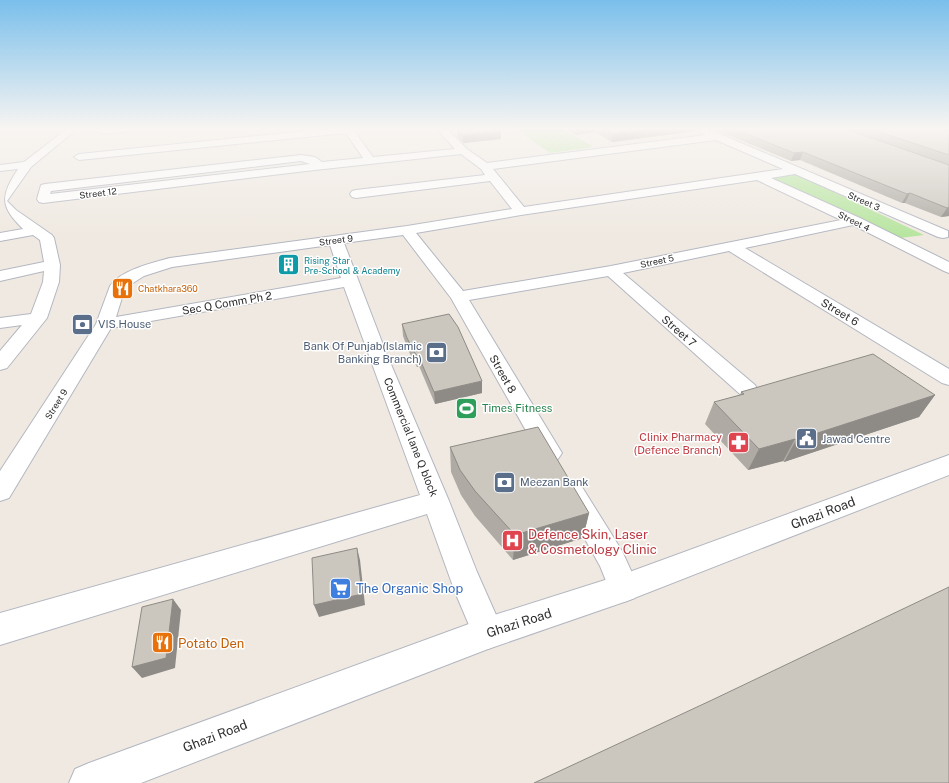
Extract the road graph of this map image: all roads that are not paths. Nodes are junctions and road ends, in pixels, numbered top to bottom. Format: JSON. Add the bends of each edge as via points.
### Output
{"nodes":[{"id":1,"x":26,"y":165,"type":"joint"},
{"id":2,"x":247,"y":165,"type":"edge"},
{"id":3,"x":318,"y":165,"type":"edge"},
{"id":4,"x":332,"y":165,"type":"edge"},
{"id":5,"x":482,"y":165,"type":"edge"},
{"id":6,"x":504,"y":165,"type":"edge"},
{"id":7,"x":779,"y":165,"type":"edge"},
{"id":8,"x":485,"y":167,"type":"junction"},
{"id":9,"x":0,"y":168,"type":"edge"},
{"id":10,"x":794,"y":171,"type":"junction"},
{"id":11,"x":758,"y":176,"type":"junction"},
{"id":12,"x":494,"y":177,"type":"junction"},
{"id":13,"x":356,"y":194,"type":"dead end"},
{"id":14,"x":43,"y":199,"type":"dead end"},
{"id":15,"x":521,"y":211,"type":"junction"},
{"id":16,"x":855,"y":221,"type":"junction"},
{"id":17,"x":38,"y":230,"type":"junction"},
{"id":18,"x":407,"y":230,"type":"junction"},
{"id":19,"x":946,"y":234,"type":"edge"},
{"id":20,"x":0,"y":237,"type":"edge"},
{"id":21,"x":336,"y":240,"type":"junction"},
{"id":22,"x":731,"y":246,"type":"junction"},
{"id":23,"x":904,"y":246,"type":"junction"},
{"id":24,"x":52,"y":265,"type":"junction"},
{"id":25,"x":949,"y":268,"type":"edge"},
{"id":26,"x":611,"y":271,"type":"junction"},
{"id":27,"x":0,"y":276,"type":"edge"},
{"id":28,"x":349,"y":281,"type":"junction"},
{"id":29,"x":459,"y":297,"type":"junction"},
{"id":30,"x":38,"y":318,"type":"junction"},
{"id":31,"x":0,"y":323,"type":"edge"},
{"id":32,"x":105,"y":324,"type":"junction"},
{"id":33,"x":0,"y":364,"type":"edge"},
{"id":34,"x":949,"y":378,"type":"edge"},
{"id":35,"x":748,"y":390,"type":"edge"},
{"id":36,"x":949,"y":465,"type":"edge"},
{"id":37,"x":0,"y":491,"type":"edge"},
{"id":38,"x":436,"y":501,"type":"junction"},
{"id":39,"x":624,"y":588,"type":"junction"},
{"id":40,"x":0,"y":629,"type":"edge"},
{"id":41,"x":488,"y":633,"type":"junction"},
{"id":42,"x":89,"y":783,"type":"edge"}],
"edges":[{"from":1,"to":9,"type":"street"},
{"from":1,"to":17,"type":"street","via":[[1,201],[20,220]]},
{"from":2,"to":14,"type":"street","via":[[45,188]]},
{"from":3,"to":4,"type":"street"},
{"from":5,"to":8,"type":"street"},
{"from":6,"to":8,"type":"street"},
{"from":7,"to":10,"type":"street","name":"Street 3"},
{"from":8,"to":12,"type":"street"},
{"from":10,"to":11,"type":"street","name":"Street 9"},
{"from":10,"to":19,"type":"street","name":"Street 3"},
{"from":11,"to":15,"type":"street","name":"Street 9"},
{"from":11,"to":16,"type":"street","name":"Street 4"},
{"from":12,"to":13,"type":"street"},
{"from":12,"to":15,"type":"street"},
{"from":15,"to":18,"type":"street","name":"Street 9"},
{"from":16,"to":22,"type":"street","name":"Street 5"},
{"from":16,"to":23,"type":"street","name":"Street 4"},
{"from":17,"to":20,"type":"street"},
{"from":17,"to":24,"type":"street","via":[[47,238]]},
{"from":18,"to":21,"type":"street","name":"Street 9"},
{"from":18,"to":29,"type":"street","name":"Street 8"},
{"from":19,"to":23,"type":"street"},
{"from":21,"to":28,"type":"street","name":"Commercial lane Q block"},
{"from":21,"to":32,"type":"street","name":"Street 9","via":[[170,263],[138,274],[118,286]]},
{"from":22,"to":26,"type":"street","name":"Street 5"},
{"from":22,"to":34,"type":"street","name":"Street 6"},
{"from":23,"to":25,"type":"street","name":"Street 4"},
{"from":24,"to":27,"type":"street"},
{"from":24,"to":30,"type":"street","via":[[51,282]]},
{"from":26,"to":29,"type":"street","name":"Street 5"},
{"from":26,"to":35,"type":"street","name":"Street 7"},
{"from":28,"to":32,"type":"street","name":"Sec Q Comm Ph 2"},
{"from":28,"to":38,"type":"street","name":"Commercial lane Q block"},
{"from":29,"to":39,"type":"street","name":"Street 8","via":[[612,560]]},
{"from":30,"to":31,"type":"street"},
{"from":30,"to":33,"type":"street"},
{"from":32,"to":37,"type":"street","name":"Street 9"},
{"from":36,"to":39,"type":"main road","name":"Ghazi Road"},
{"from":38,"to":40,"type":"street"},
{"from":38,"to":41,"type":"street","name":"Commercial lane Q block","via":[[469,591]]},
{"from":39,"to":41,"type":"main road","name":"Ghazi Road"},
{"from":41,"to":42,"type":"main road","name":"Ghazi Road"}]}
